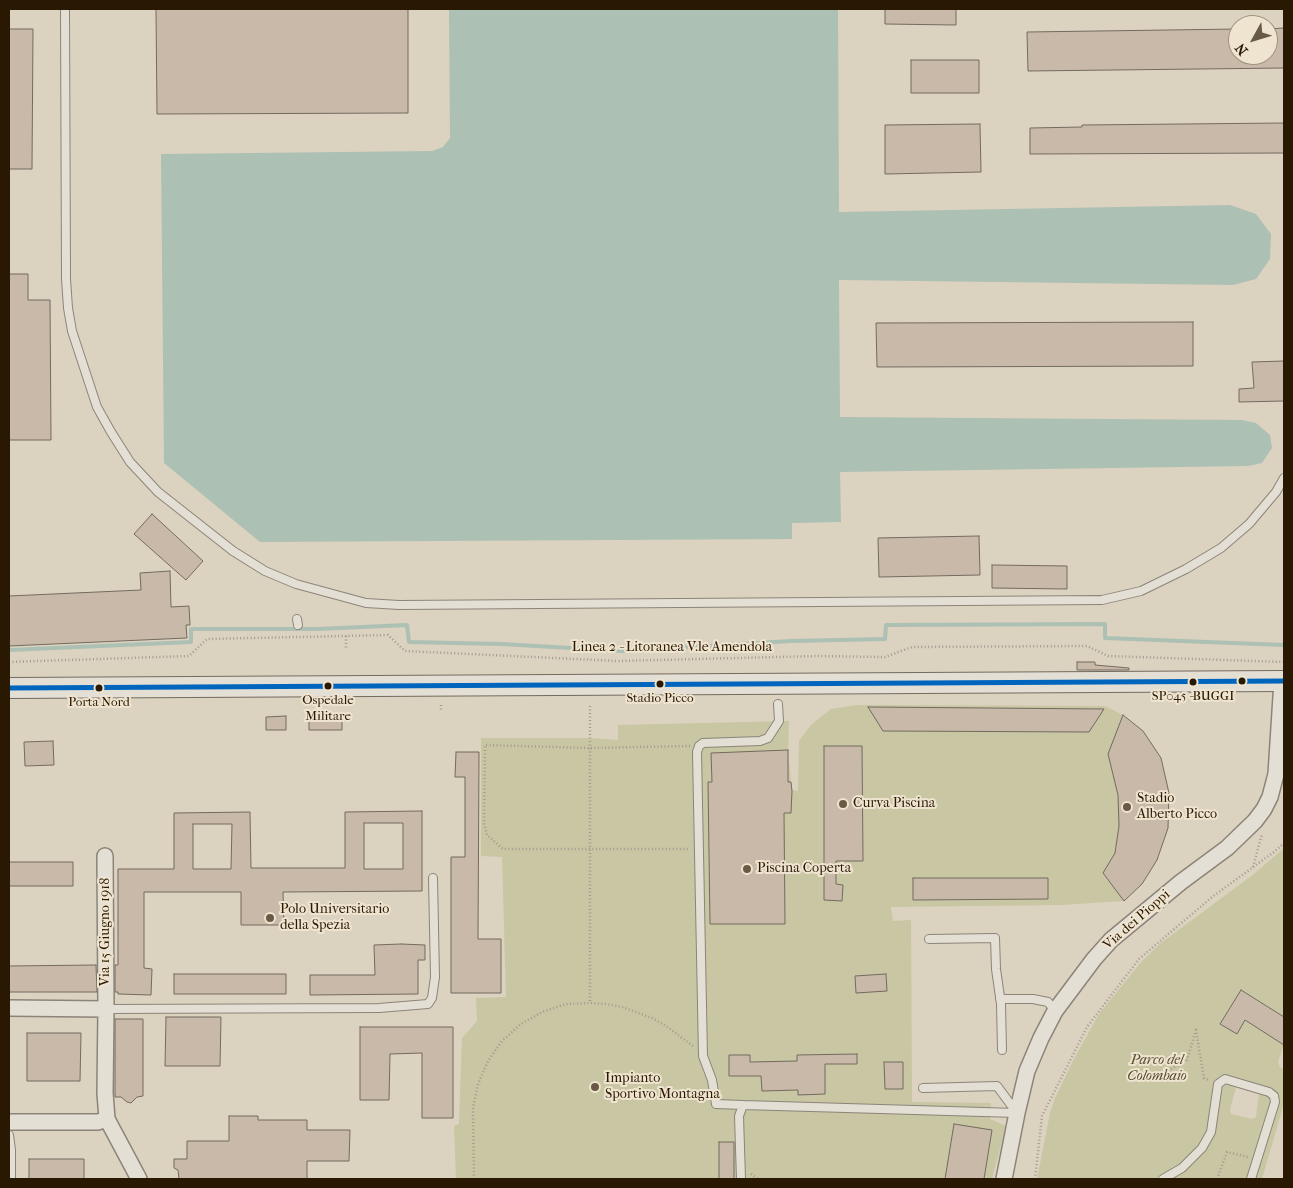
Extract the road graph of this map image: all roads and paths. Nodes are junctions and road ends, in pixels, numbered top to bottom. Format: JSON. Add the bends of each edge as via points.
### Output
{"nodes":[{"id":1,"x":65,"y":9,"type":"edge"},
{"id":2,"x":1284,"y":478,"type":"edge"},
{"id":3,"x":346,"y":636,"type":"junction"},
{"id":4,"x":346,"y":649,"type":"dead end"},
{"id":5,"x":9,"y":662,"type":"edge"},
{"id":6,"x":1283,"y":674,"type":"edge"},
{"id":7,"x":9,"y":688,"type":"edge"},
{"id":8,"x":778,"y":704,"type":"dead end"},
{"id":9,"x":441,"y":706,"type":"dead end"},
{"id":10,"x":590,"y":706,"type":"dead end"},
{"id":11,"x":441,"y":711,"type":"dead end"},
{"id":12,"x":699,"y":746,"type":"junction"},
{"id":13,"x":590,"y":748,"type":"junction"},
{"id":14,"x":1259,"y":815,"type":"junction"},
{"id":15,"x":1284,"y":843,"type":"edge"},
{"id":16,"x":590,"y":848,"type":"junction"},
{"id":17,"x":698,"y":849,"type":"junction"},
{"id":18,"x":106,"y":856,"type":"dead end"},
{"id":19,"x":1252,"y":868,"type":"junction"},
{"id":20,"x":433,"y":878,"type":"dead end"},
{"id":21,"x":929,"y":939,"type":"dead end"},
{"id":22,"x":1000,"y":999,"type":"junction"},
{"id":23,"x":590,"y":1003,"type":"junction"},
{"id":24,"x":9,"y":1008,"type":"edge"},
{"id":25,"x":106,"y":1009,"type":"junction"},
{"id":26,"x":1055,"y":1011,"type":"junction"},
{"id":27,"x":1002,"y":1050,"type":"dead end"},
{"id":28,"x":703,"y":1056,"type":"junction"},
{"id":29,"x":1171,"y":1069,"type":"dead end"},
{"id":30,"x":1218,"y":1084,"type":"junction"},
{"id":31,"x":923,"y":1088,"type":"dead end"},
{"id":32,"x":743,"y":1105,"type":"junction"},
{"id":33,"x":1017,"y":1113,"type":"junction"},
{"id":34,"x":107,"y":1119,"type":"junction"},
{"id":35,"x":9,"y":1122,"type":"edge"},
{"id":36,"x":9,"y":1135,"type":"edge"},
{"id":37,"x":1257,"y":1159,"type":"junction"},
{"id":38,"x":11,"y":1179,"type":"edge"},
{"id":39,"x":139,"y":1179,"type":"edge"},
{"id":40,"x":474,"y":1179,"type":"edge"},
{"id":41,"x":741,"y":1179,"type":"edge"},
{"id":42,"x":1004,"y":1179,"type":"edge"},
{"id":43,"x":1035,"y":1179,"type":"edge"},
{"id":44,"x":1162,"y":1179,"type":"edge"},
{"id":45,"x":1217,"y":1179,"type":"edge"},
{"id":46,"x":1250,"y":1179,"type":"edge"}],
"edges":[{"from":1,"to":2,"type":"lane","via":[[68,308],[72,331],[97,407],[130,462],[158,492],[233,551],[296,584],[366,603],[399,605],[1102,600],[1141,591],[1186,570],[1221,548],[1249,524]]},
{"from":3,"to":4,"type":"path"},
{"from":3,"to":5,"type":"path","name":"Linea 2 - Litoranea V.le Amendola","via":[[207,638],[188,656]]},
{"from":3,"to":6,"type":"path","name":"Linea 2 - Litoranea V.le Amendola","via":[[388,635],[405,651],[618,661],[885,657],[912,647],[1086,646],[1108,656]]},
{"from":6,"to":7,"type":"main road"},
{"from":6,"to":14,"type":"street","name":"Via dei Pioppi","via":[[1276,774],[1270,797]]},
{"from":8,"to":12,"type":"lane","via":[[779,721],[768,738],[709,742]]},
{"from":9,"to":11,"type":"path"},
{"from":10,"to":13,"type":"path"},
{"from":12,"to":13,"type":"path"},
{"from":12,"to":17,"type":"lane"},
{"from":13,"to":16,"type":"path"},
{"from":13,"to":16,"type":"path","via":[[485,745],[484,823],[487,835],[503,850]]},
{"from":14,"to":19,"type":"path","via":[[1262,834]]},
{"from":14,"to":26,"type":"street","name":"Via dei Pioppi","via":[[1227,848],[1111,940]]},
{"from":15,"to":19,"type":"path"},
{"from":16,"to":17,"type":"path"},
{"from":16,"to":23,"type":"path"},
{"from":17,"to":28,"type":"lane"},
{"from":18,"to":25,"type":"street","name":"Via 15 Giugno 1918"},
{"from":19,"to":43,"type":"path","via":[[1212,897],[1139,959],[1086,1027],[1042,1116]]},
{"from":20,"to":25,"type":"lane","via":[[435,977],[428,1004],[379,1008]]},
{"from":21,"to":22,"type":"lane","via":[[995,938]]},
{"from":22,"to":26,"type":"lane","via":[[1048,1002]]},
{"from":22,"to":27,"type":"lane"},
{"from":23,"to":28,"type":"path","via":[[622,1007],[652,1018]]},
{"from":23,"to":40,"type":"path","via":[[566,1004],[520,1024],[488,1061],[478,1084],[473,1108]]},
{"from":24,"to":25,"type":"street"},
{"from":25,"to":34,"type":"street","name":"Via 15 Giugno 1918"},
{"from":26,"to":33,"type":"street","name":"Via dei Pioppi","via":[[1027,1071]]},
{"from":28,"to":32,"type":"lane","via":[[716,1104]]},
{"from":29,"to":30,"type":"path","via":[[1188,1060],[1196,1030],[1204,1078]]},
{"from":30,"to":37,"type":"lane","via":[[1225,1078],[1274,1096]]},
{"from":30,"to":44,"type":"lane","via":[[1211,1132],[1202,1148],[1182,1168]]},
{"from":31,"to":33,"type":"lane","via":[[997,1086]]},
{"from":32,"to":33,"type":"lane"},
{"from":32,"to":41,"type":"lane","via":[[739,1116]]},
{"from":33,"to":42,"type":"street","name":"Via dei Pioppi"},
{"from":34,"to":35,"type":"street","via":[[98,1122]]},
{"from":34,"to":39,"type":"street","name":"Via 15 Giugno 1918"},
{"from":36,"to":38,"type":"lane"},
{"from":37,"to":45,"type":"path","via":[[1227,1152]]},
{"from":37,"to":46,"type":"lane"}]}
